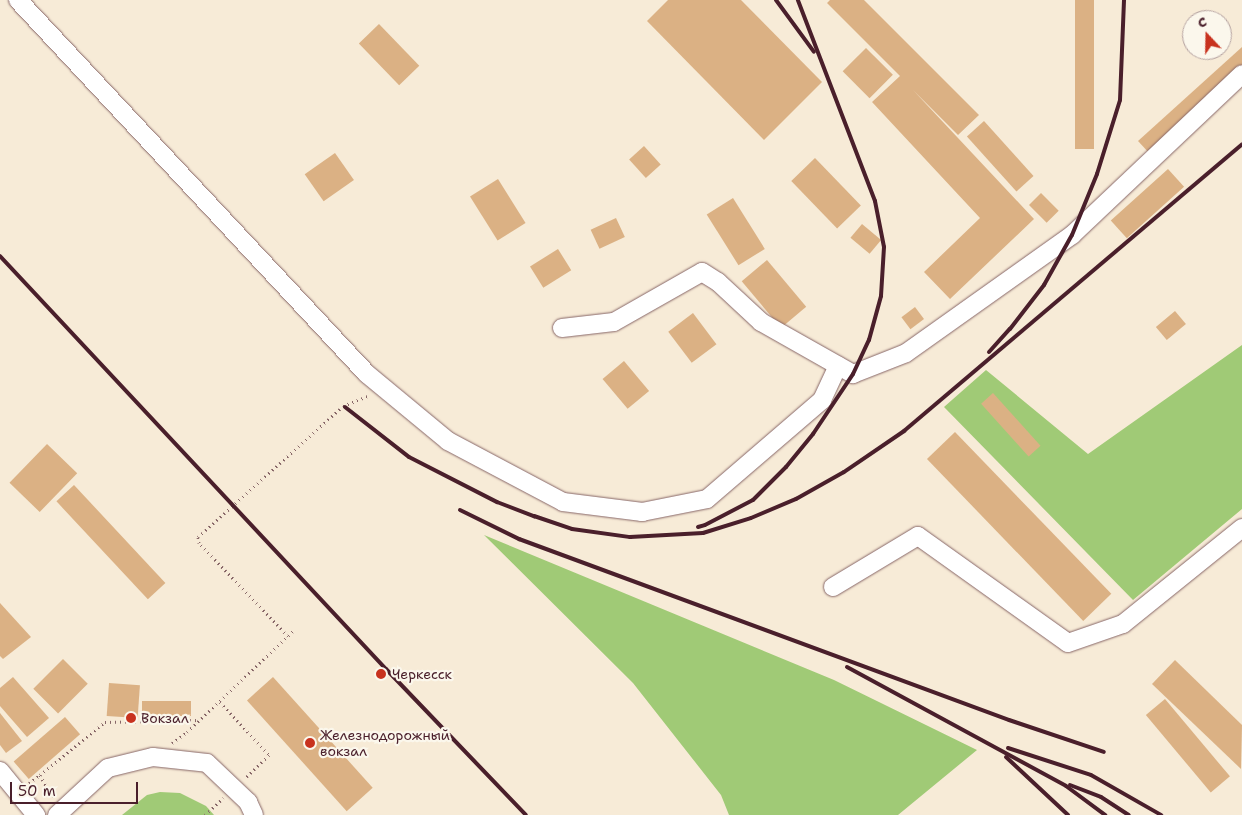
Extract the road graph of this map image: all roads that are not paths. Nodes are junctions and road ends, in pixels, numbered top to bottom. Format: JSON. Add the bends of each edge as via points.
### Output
{"nodes":[{"id":1,"x":18,"y":0,"type":"edge"},
{"id":2,"x":1242,"y":74,"type":"edge"},
{"id":3,"x":562,"y":328,"type":"dead end"},
{"id":4,"x":838,"y":366,"type":"junction"},
{"id":5,"x":1242,"y":528,"type":"edge"},
{"id":6,"x":833,"y":587,"type":"dead end"},
{"id":7,"x":0,"y":771,"type":"edge"},
{"id":8,"x":36,"y":815,"type":"edge"},
{"id":9,"x":57,"y":815,"type":"edge"},
{"id":10,"x":254,"y":815,"type":"edge"}],
"edges":[{"from":1,"to":4,"type":"street","via":[[360,366],[448,441],[563,502],[642,512],[706,499],[822,400]]},
{"from":2,"to":4,"type":"street","via":[[1072,235],[906,353],[853,374]]},
{"from":3,"to":4,"type":"street","via":[[614,322],[702,272],[718,282],[761,322]]},
{"from":5,"to":6,"type":"street","via":[[1123,624],[1068,643],[918,536]]},
{"from":7,"to":8,"type":"street"},
{"from":9,"to":10,"type":"street","via":[[108,768],[153,757],[208,764],[248,802]]}]}
